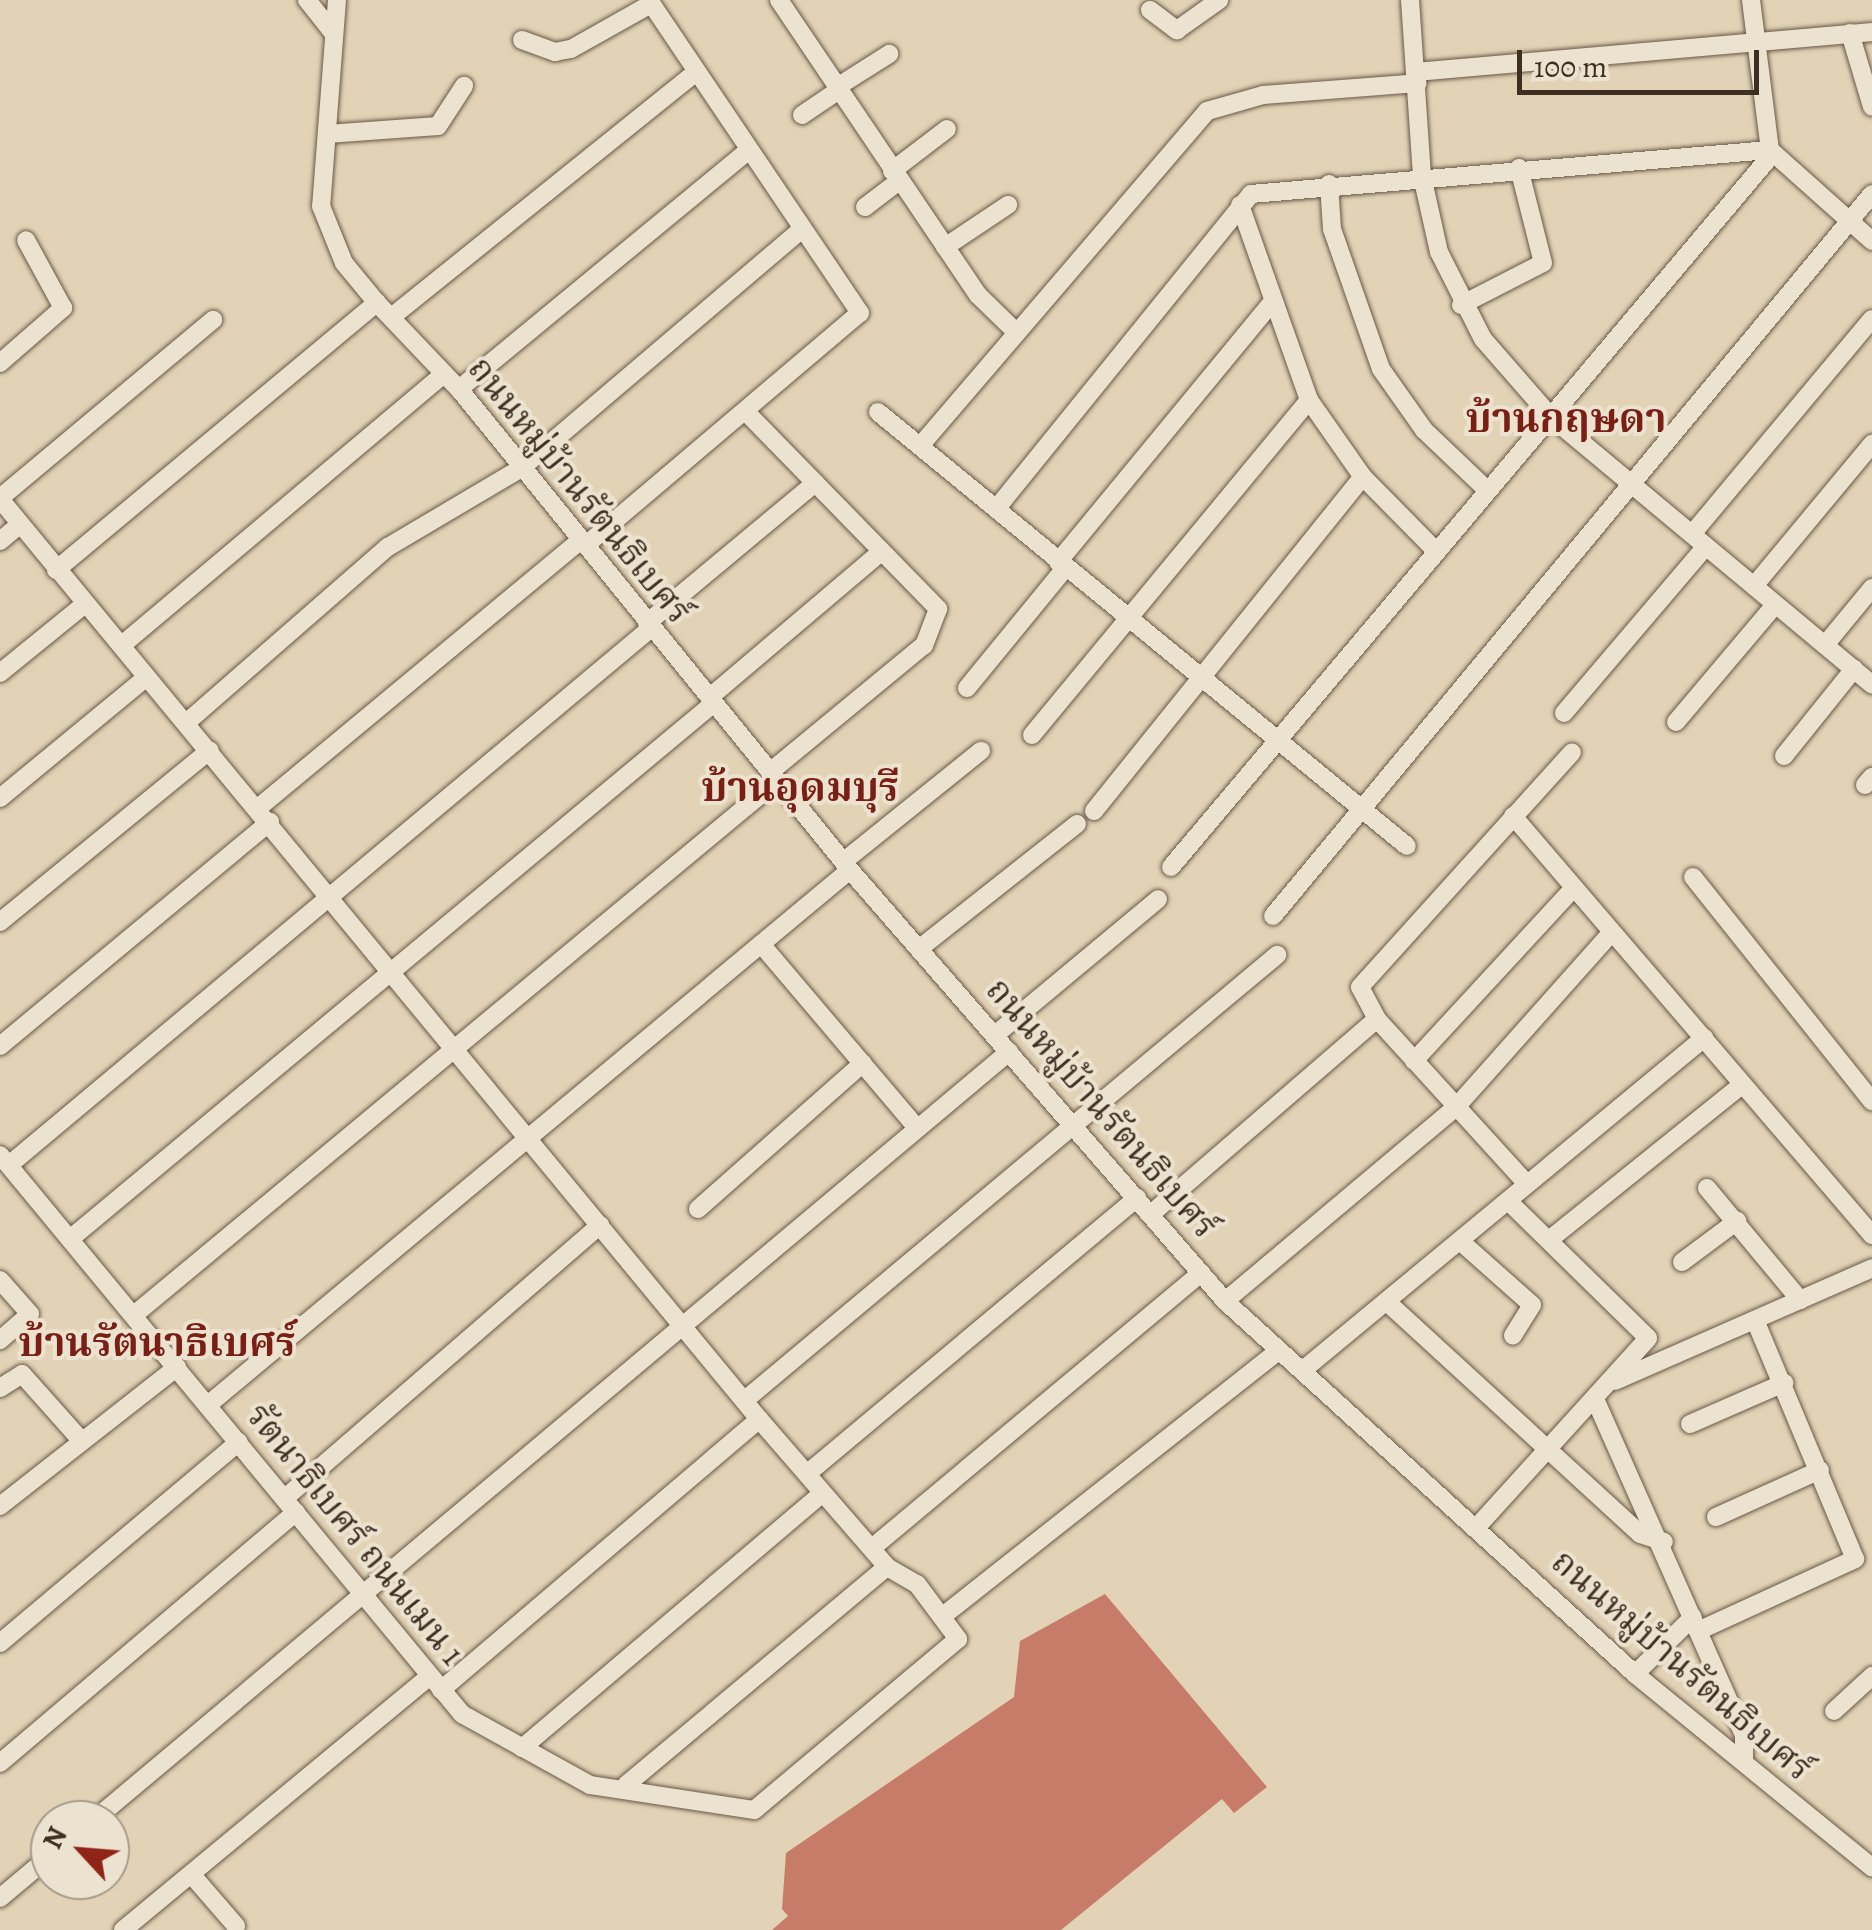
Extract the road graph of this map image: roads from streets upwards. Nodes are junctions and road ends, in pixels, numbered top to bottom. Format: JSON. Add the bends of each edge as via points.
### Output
{"nodes":[{"id":1,"x":307,"y":0,"type":"edge"},
{"id":2,"x":337,"y":0,"type":"edge"},
{"id":3,"x":779,"y":0,"type":"edge"},
{"id":4,"x":1219,"y":0,"type":"edge"},
{"id":5,"x":1410,"y":0,"type":"edge"},
{"id":6,"x":1752,"y":0,"type":"edge"},
{"id":7,"x":650,"y":2,"type":"edge"},
{"id":8,"x":1150,"y":10,"type":"dead end"},
{"id":9,"x":1872,"y":32,"type":"edge"},
{"id":10,"x":1850,"y":33,"type":"junction"},
{"id":11,"x":334,"y":34,"type":"junction"},
{"id":12,"x":522,"y":40,"type":"dead end"},
{"id":13,"x":1755,"y":43,"type":"junction"},
{"id":14,"x":889,"y":54,"type":"dead end"},
{"id":15,"x":694,"y":74,"type":"junction"},
{"id":16,"x":1417,"y":77,"type":"junction"},
{"id":17,"x":464,"y":86,"type":"dead end"},
{"id":18,"x":838,"y":88,"type":"junction"},
{"id":19,"x":1872,"y":107,"type":"edge"},
{"id":20,"x":802,"y":115,"type":"dead end"},
{"id":21,"x":947,"y":129,"type":"dead end"},
{"id":22,"x":327,"y":134,"type":"junction"},
{"id":23,"x":1772,"y":151,"type":"junction"},
{"id":24,"x":746,"y":152,"type":"junction"},
{"id":25,"x":1519,"y":168,"type":"junction"},
{"id":26,"x":896,"y":176,"type":"junction"},
{"id":27,"x":1422,"y":176,"type":"junction"},
{"id":28,"x":1329,"y":184,"type":"junction"},
{"id":29,"x":1872,"y":194,"type":"edge"},
{"id":30,"x":1008,"y":204,"type":"dead end"},
{"id":31,"x":1240,"y":205,"type":"junction"},
{"id":32,"x":865,"y":207,"type":"dead end"},
{"id":33,"x":1850,"y":222,"type":"junction"},
{"id":34,"x":802,"y":229,"type":"junction"},
{"id":35,"x":26,"y":240,"type":"dead end"},
{"id":36,"x":1872,"y":240,"type":"edge"},
{"id":37,"x":945,"y":248,"type":"junction"},
{"id":38,"x":377,"y":303,"type":"junction"},
{"id":39,"x":1271,"y":304,"type":"junction"},
{"id":40,"x":1461,"y":305,"type":"junction"},
{"id":41,"x":394,"y":314,"type":"junction"},
{"id":42,"x":212,"y":320,"type":"dead end"},
{"id":43,"x":1872,"y":320,"type":"edge"},
{"id":44,"x":1014,"y":330,"type":"junction"},
{"id":45,"x":0,"y":363,"type":"edge"},
{"id":46,"x":443,"y":374,"type":"junction"},
{"id":47,"x":459,"y":389,"type":"junction"},
{"id":48,"x":1309,"y":400,"type":"junction"},
{"id":49,"x":878,"y":412,"type":"dead end"},
{"id":50,"x":749,"y":415,"type":"junction"},
{"id":51,"x":1551,"y":417,"type":"junction"},
{"id":52,"x":1872,"y":444,"type":"edge"},
{"id":53,"x":920,"y":446,"type":"junction"},
{"id":54,"x":520,"y":468,"type":"junction"},
{"id":55,"x":1363,"y":477,"type":"junction"},
{"id":56,"x":815,"y":483,"type":"junction"},
{"id":57,"x":1630,"y":486,"type":"junction"},
{"id":58,"x":1487,"y":490,"type":"junction"},
{"id":59,"x":0,"y":498,"type":"edge"},
{"id":60,"x":996,"y":509,"type":"junction"},
{"id":61,"x":20,"y":524,"type":"junction"},
{"id":62,"x":1699,"y":540,"type":"junction"},
{"id":63,"x":0,"y":541,"type":"edge"},
{"id":64,"x":583,"y":542,"type":"junction"},
{"id":65,"x":881,"y":552,"type":"junction"},
{"id":66,"x":1436,"y":552,"type":"junction"},
{"id":67,"x":1062,"y":564,"type":"junction"},
{"id":68,"x":56,"y":570,"type":"junction"},
{"id":69,"x":1754,"y":586,"type":"junction"},
{"id":70,"x":1872,"y":588,"type":"edge"},
{"id":71,"x":85,"y":604,"type":"junction"},
{"id":72,"x":1775,"y":605,"type":"junction"},
{"id":73,"x":1128,"y":617,"type":"junction"},
{"id":74,"x":649,"y":626,"type":"junction"},
{"id":75,"x":1825,"y":645,"type":"junction"},
{"id":76,"x":122,"y":646,"type":"junction"},
{"id":77,"x":1854,"y":669,"type":"junction"},
{"id":78,"x":0,"y":673,"type":"edge"},
{"id":79,"x":147,"y":677,"type":"junction"},
{"id":80,"x":1201,"y":679,"type":"junction"},
{"id":81,"x":1872,"y":684,"type":"edge"},
{"id":82,"x":966,"y":688,"type":"dead end"},
{"id":83,"x":712,"y":700,"type":"junction"},
{"id":84,"x":1564,"y":714,"type":"dead end"},
{"id":85,"x":186,"y":722,"type":"junction"},
{"id":86,"x":1676,"y":722,"type":"dead end"},
{"id":87,"x":1032,"y":734,"type":"dead end"},
{"id":88,"x":1280,"y":740,"type":"junction"},
{"id":89,"x":210,"y":750,"type":"junction"},
{"id":90,"x":981,"y":751,"type":"dead end"},
{"id":91,"x":1572,"y":752,"type":"dead end"},
{"id":92,"x":1784,"y":756,"type":"dead end"},
{"id":93,"x":773,"y":777,"type":"junction"},
{"id":94,"x":0,"y":798,"type":"edge"},
{"id":95,"x":1362,"y":810,"type":"junction"},
{"id":96,"x":1094,"y":811,"type":"dead end"},
{"id":97,"x":264,"y":815,"type":"junction"},
{"id":98,"x":1513,"y":816,"type":"junction"},
{"id":99,"x":1077,"y":824,"type":"dead end"},
{"id":100,"x":1407,"y":846,"type":"dead end"},
{"id":101,"x":847,"y":865,"type":"junction"},
{"id":102,"x":1171,"y":867,"type":"dead end"},
{"id":103,"x":1693,"y":877,"type":"dead end"},
{"id":104,"x":1571,"y":891,"type":"junction"},
{"id":105,"x":331,"y":897,"type":"junction"},
{"id":106,"x":1158,"y":899,"type":"dead end"},
{"id":107,"x":1273,"y":916,"type":"dead end"},
{"id":108,"x":0,"y":922,"type":"edge"},
{"id":109,"x":1610,"y":934,"type":"junction"},
{"id":110,"x":761,"y":944,"type":"junction"},
{"id":111,"x":920,"y":948,"type":"junction"},
{"id":112,"x":1277,"y":956,"type":"dead end"},
{"id":113,"x":392,"y":973,"type":"junction"},
{"id":114,"x":1378,"y":1020,"type":"junction"},
{"id":115,"x":995,"y":1035,"type":"junction"},
{"id":116,"x":1704,"y":1038,"type":"junction"},
{"id":117,"x":0,"y":1046,"type":"edge"},
{"id":118,"x":454,"y":1048,"type":"junction"},
{"id":119,"x":1009,"y":1052,"type":"junction"},
{"id":120,"x":1414,"y":1060,"type":"junction"},
{"id":121,"x":863,"y":1063,"type":"junction"},
{"id":122,"x":1742,"y":1086,"type":"junction"},
{"id":123,"x":1872,"y":1101,"type":"edge"},
{"id":124,"x":1457,"y":1106,"type":"junction"},
{"id":125,"x":1077,"y":1125,"type":"junction"},
{"id":126,"x":917,"y":1128,"type":"junction"},
{"id":127,"x":528,"y":1138,"type":"junction"},
{"id":128,"x":4,"y":1160,"type":"edge"},
{"id":129,"x":1527,"y":1184,"type":"junction"},
{"id":130,"x":1707,"y":1188,"type":"dead end"},
{"id":131,"x":1137,"y":1198,"type":"junction"},
{"id":132,"x":1508,"y":1201,"type":"junction"},
{"id":133,"x":698,"y":1209,"type":"dead end"},
{"id":134,"x":1152,"y":1214,"type":"junction"},
{"id":135,"x":1737,"y":1221,"type":"junction"},
{"id":136,"x":600,"y":1225,"type":"junction"},
{"id":137,"x":1872,"y":1235,"type":"edge"},
{"id":138,"x":70,"y":1239,"type":"junction"},
{"id":139,"x":1549,"y":1240,"type":"junction"},
{"id":140,"x":1460,"y":1241,"type":"junction"},
{"id":141,"x":1682,"y":1262,"type":"dead end"},
{"id":142,"x":1872,"y":1268,"type":"edge"},
{"id":143,"x":1201,"y":1273,"type":"junction"},
{"id":144,"x":0,"y":1280,"type":"edge"},
{"id":145,"x":1225,"y":1300,"type":"junction"},
{"id":146,"x":1800,"y":1300,"type":"junction"},
{"id":147,"x":1387,"y":1302,"type":"junction"},
{"id":148,"x":134,"y":1315,"type":"junction"},
{"id":149,"x":680,"y":1322,"type":"junction"},
{"id":150,"x":1756,"y":1322,"type":"junction"},
{"id":151,"x":1513,"y":1336,"type":"dead end"},
{"id":152,"x":0,"y":1340,"type":"edge"},
{"id":153,"x":1279,"y":1350,"type":"junction"},
{"id":154,"x":177,"y":1367,"type":"junction"},
{"id":155,"x":1303,"y":1370,"type":"junction"},
{"id":156,"x":1784,"y":1383,"type":"junction"},
{"id":157,"x":1610,"y":1384,"type":"junction"},
{"id":158,"x":0,"y":1388,"type":"edge"},
{"id":159,"x":1595,"y":1399,"type":"junction"},
{"id":160,"x":745,"y":1400,"type":"junction"},
{"id":161,"x":208,"y":1404,"type":"junction"},
{"id":162,"x":759,"y":1419,"type":"junction"},
{"id":163,"x":1690,"y":1424,"type":"dead end"},
{"id":164,"x":80,"y":1439,"type":"junction"},
{"id":165,"x":240,"y":1442,"type":"junction"},
{"id":166,"x":1548,"y":1447,"type":"junction"},
{"id":167,"x":1820,"y":1470,"type":"junction"},
{"id":168,"x":808,"y":1473,"type":"junction"},
{"id":169,"x":823,"y":1493,"type":"junction"},
{"id":170,"x":290,"y":1505,"type":"junction"},
{"id":171,"x":0,"y":1506,"type":"edge"},
{"id":172,"x":1716,"y":1518,"type":"dead end"},
{"id":173,"x":1476,"y":1528,"type":"junction"},
{"id":174,"x":1664,"y":1542,"type":"junction"},
{"id":175,"x":872,"y":1548,"type":"junction"},
{"id":176,"x":886,"y":1567,"type":"junction"},
{"id":177,"x":364,"y":1596,"type":"junction"},
{"id":178,"x":944,"y":1615,"type":"junction"},
{"id":179,"x":1696,"y":1624,"type":"junction"},
{"id":180,"x":0,"y":1644,"type":"edge"},
{"id":181,"x":1635,"y":1674,"type":"junction"},
{"id":182,"x":1872,"y":1676,"type":"edge"},
{"id":183,"x":435,"y":1683,"type":"junction"},
{"id":184,"x":1834,"y":1711,"type":"dead end"},
{"id":185,"x":522,"y":1748,"type":"junction"},
{"id":186,"x":1744,"y":1762,"type":"junction"},
{"id":187,"x":0,"y":1763,"type":"edge"},
{"id":188,"x":626,"y":1786,"type":"junction"},
{"id":189,"x":118,"y":1800,"type":"edge"},
{"id":190,"x":1872,"y":1866,"type":"edge"},
{"id":191,"x":30,"y":1870,"type":"edge"},
{"id":192,"x":191,"y":1874,"type":"junction"},
{"id":193,"x":3,"y":1890,"type":"edge"},
{"id":194,"x":236,"y":1926,"type":"dead end"},
{"id":195,"x":122,"y":1930,"type":"edge"}],
"edges":[{"from":1,"to":11,"type":"street"},
{"from":2,"to":11,"type":"street"},
{"from":3,"to":18,"type":"street"},
{"from":4,"to":8,"type":"street","via":[[1176,30]]},
{"from":5,"to":16,"type":"street"},
{"from":6,"to":13,"type":"street"},
{"from":7,"to":12,"type":"street","via":[[571,48],[555,52]]},
{"from":7,"to":15,"type":"street"},
{"from":9,"to":10,"type":"street"},
{"from":10,"to":13,"type":"street"},
{"from":10,"to":19,"type":"street"},
{"from":11,"to":22,"type":"street"},
{"from":13,"to":16,"type":"street"},
{"from":13,"to":23,"type":"street"},
{"from":14,"to":18,"type":"street"},
{"from":15,"to":24,"type":"street"},
{"from":15,"to":41,"type":"street"},
{"from":16,"to":27,"type":"street"},
{"from":16,"to":44,"type":"street","via":[[1263,94],[1208,110]]},
{"from":17,"to":22,"type":"street","via":[[438,126]]},
{"from":18,"to":20,"type":"street"},
{"from":18,"to":26,"type":"street"},
{"from":21,"to":26,"type":"street"},
{"from":22,"to":38,"type":"street","via":[[320,188],[326,226]]},
{"from":23,"to":25,"type":"street"},
{"from":23,"to":33,"type":"street"},
{"from":23,"to":51,"type":"street"},
{"from":24,"to":34,"type":"street"},
{"from":24,"to":47,"type":"street"},
{"from":25,"to":27,"type":"street"},
{"from":25,"to":40,"type":"street","via":[[1543,263]]},
{"from":26,"to":32,"type":"street"},
{"from":26,"to":37,"type":"street"},
{"from":27,"to":28,"type":"street"},
{"from":27,"to":40,"type":"street"},
{"from":28,"to":31,"type":"street","via":[[1266,189]]},
{"from":28,"to":58,"type":"street","via":[[1332,228],[1381,368],[1424,430]]},
{"from":29,"to":33,"type":"street"},
{"from":30,"to":37,"type":"street"},
{"from":31,"to":39,"type":"street"},
{"from":31,"to":60,"type":"street"},
{"from":33,"to":36,"type":"street"},
{"from":33,"to":57,"type":"street"},
{"from":34,"to":50,"type":"street","via":[[860,313]]},
{"from":34,"to":54,"type":"street"},
{"from":35,"to":45,"type":"street","via":[[63,308]]},
{"from":37,"to":44,"type":"street"},
{"from":38,"to":41,"type":"street","name":"ถนนหมู่บ้านรัตนธิเบศร์"},
{"from":38,"to":68,"type":"street"},
{"from":39,"to":48,"type":"street"},
{"from":39,"to":67,"type":"street"},
{"from":40,"to":51,"type":"street"},
{"from":41,"to":46,"type":"street","name":"ถนนหมู่บ้านรัตนธิเบศร์"},
{"from":42,"to":59,"type":"street"},
{"from":43,"to":62,"type":"street"},
{"from":44,"to":53,"type":"street"},
{"from":46,"to":47,"type":"street","name":"ถนนหมู่บ้านรัตนธิเบศร์"},
{"from":46,"to":76,"type":"street"},
{"from":47,"to":54,"type":"street","name":"ถนนหมู่บ้านรัตนธิเบศร์"},
{"from":48,"to":55,"type":"street"},
{"from":48,"to":73,"type":"street"},
{"from":49,"to":53,"type":"street"},
{"from":50,"to":56,"type":"street"},
{"from":50,"to":64,"type":"street"},
{"from":51,"to":57,"type":"street"},
{"from":51,"to":58,"type":"street"},
{"from":52,"to":69,"type":"street"},
{"from":53,"to":60,"type":"street"},
{"from":54,"to":64,"type":"street","name":"ถนนหมู่บ้านรัตนธิเบศร์"},
{"from":54,"to":85,"type":"street","via":[[388,547]]},
{"from":55,"to":66,"type":"street"},
{"from":55,"to":80,"type":"street"},
{"from":56,"to":65,"type":"street"},
{"from":56,"to":74,"type":"street"},
{"from":57,"to":62,"type":"street"},
{"from":57,"to":95,"type":"street"},
{"from":58,"to":66,"type":"street"},
{"from":59,"to":61,"type":"street"},
{"from":60,"to":67,"type":"street"},
{"from":61,"to":63,"type":"street"},
{"from":61,"to":68,"type":"street"},
{"from":62,"to":69,"type":"street"},
{"from":62,"to":84,"type":"street"},
{"from":64,"to":74,"type":"street","name":"ถนนหมู่บ้านรัตนธิเบศร์"},
{"from":64,"to":97,"type":"street"},
{"from":65,"to":83,"type":"street"},
{"from":65,"to":93,"type":"street","via":[[936,602],[932,632]]},
{"from":66,"to":88,"type":"street"},
{"from":67,"to":73,"type":"street"},
{"from":67,"to":82,"type":"street"},
{"from":68,"to":71,"type":"street"},
{"from":69,"to":72,"type":"street"},
{"from":70,"to":75,"type":"street"},
{"from":71,"to":76,"type":"street"},
{"from":71,"to":78,"type":"street"},
{"from":72,"to":75,"type":"street"},
{"from":72,"to":86,"type":"street"},
{"from":73,"to":80,"type":"street"},
{"from":73,"to":87,"type":"street"},
{"from":74,"to":83,"type":"street","name":"ถนนหมู่บ้านรัตนธิเบศร์"},
{"from":74,"to":105,"type":"street"},
{"from":75,"to":77,"type":"street"},
{"from":76,"to":79,"type":"street"},
{"from":77,"to":81,"type":"street"},
{"from":77,"to":92,"type":"street"},
{"from":79,"to":85,"type":"street"},
{"from":79,"to":94,"type":"street"},
{"from":80,"to":88,"type":"street"},
{"from":80,"to":96,"type":"street"},
{"from":83,"to":93,"type":"street","name":"ถนนหมู่บ้านรัตนธิเบศร์"},
{"from":83,"to":113,"type":"street"},
{"from":85,"to":89,"type":"street"},
{"from":88,"to":95,"type":"street"},
{"from":88,"to":102,"type":"street"},
{"from":89,"to":97,"type":"street"},
{"from":89,"to":108,"type":"street"},
{"from":90,"to":101,"type":"street"},
{"from":91,"to":98,"type":"street"},
{"from":93,"to":101,"type":"street","name":"ถนนหมู่บ้านรัตนธิเบศร์"},
{"from":93,"to":118,"type":"street"},
{"from":95,"to":100,"type":"street"},
{"from":95,"to":107,"type":"street"},
{"from":97,"to":105,"type":"street"},
{"from":97,"to":117,"type":"street"},
{"from":98,"to":104,"type":"street"},
{"from":98,"to":114,"type":"street","via":[[1365,978],[1361,996]]},
{"from":99,"to":111,"type":"street"},
{"from":101,"to":110,"type":"street"},
{"from":101,"to":111,"type":"street","name":"ถนนหมู่บ้านรัตนธิเบศร์"},
{"from":103,"to":123,"type":"street"},
{"from":104,"to":109,"type":"street"},
{"from":104,"to":120,"type":"street"},
{"from":105,"to":113,"type":"street"},
{"from":105,"to":128,"type":"street"},
{"from":106,"to":115,"type":"street"},
{"from":109,"to":116,"type":"street"},
{"from":109,"to":124,"type":"street"},
{"from":110,"to":121,"type":"street"},
{"from":110,"to":127,"type":"street"},
{"from":111,"to":115,"type":"street","name":"ถนนหมู่บ้านรัตนธิเบศร์"},
{"from":112,"to":125,"type":"street"},
{"from":113,"to":118,"type":"street"},
{"from":113,"to":138,"type":"street"},
{"from":114,"to":120,"type":"street"},
{"from":114,"to":134,"type":"street"},
{"from":115,"to":119,"type":"street","name":"ถนนหมู่บ้านรัตนธิเบศร์"},
{"from":116,"to":122,"type":"street"},
{"from":116,"to":129,"type":"street"},
{"from":118,"to":127,"type":"street"},
{"from":118,"to":148,"type":"street"},
{"from":119,"to":125,"type":"street","name":"ถนนหมู่บ้านรัตนธิเบศร์"},
{"from":119,"to":126,"type":"street"},
{"from":120,"to":124,"type":"street"},
{"from":121,"to":126,"type":"street"},
{"from":121,"to":133,"type":"street"},
{"from":122,"to":137,"type":"street"},
{"from":122,"to":139,"type":"street"},
{"from":124,"to":129,"type":"street"},
{"from":124,"to":145,"type":"street"},
{"from":125,"to":131,"type":"street","name":"ถนนหมู่บ้านรัตนธิเบศร์"},
{"from":125,"to":160,"type":"street"},
{"from":126,"to":149,"type":"street"},
{"from":127,"to":136,"type":"street"},
{"from":127,"to":161,"type":"street"},
{"from":128,"to":138,"type":"street","name":"รัตนาธิเบศร์ ถนนเมน 1"},
{"from":129,"to":132,"type":"street"},
{"from":130,"to":135,"type":"street"},
{"from":131,"to":134,"type":"street","name":"ถนนหมู่บ้านรัตนธิเบศร์"},
{"from":131,"to":168,"type":"street"},
{"from":132,"to":139,"type":"street"},
{"from":132,"to":140,"type":"street"},
{"from":134,"to":143,"type":"street","name":"ถนนหมู่บ้านรัตนธิเบศร์"},
{"from":135,"to":141,"type":"street"},
{"from":135,"to":146,"type":"street"},
{"from":136,"to":149,"type":"street"},
{"from":136,"to":170,"type":"street"},
{"from":138,"to":148,"type":"street","name":"รัตนาธิเบศร์ ถนนเมน 1"},
{"from":139,"to":157,"type":"street","via":[[1648,1334]]},
{"from":140,"to":147,"type":"street"},
{"from":140,"to":151,"type":"street","via":[[1532,1305]]},
{"from":142,"to":146,"type":"street"},
{"from":143,"to":145,"type":"street","name":"ถนนหมู่บ้านรัตนธิเบศร์"},
{"from":143,"to":175,"type":"street"},
{"from":144,"to":152,"type":"street","via":[[30,1314]]},
{"from":145,"to":153,"type":"street","name":"ถนนหมู่บ้านรัตนธิเบศร์"},
{"from":146,"to":150,"type":"street"},
{"from":147,"to":155,"type":"street"},
{"from":147,"to":166,"type":"street"},
{"from":148,"to":154,"type":"street","name":"รัตนาธิเบศร์ ถนนเมน 1"},
{"from":149,"to":160,"type":"street"},
{"from":149,"to":177,"type":"street"},
{"from":150,"to":156,"type":"street"},
{"from":150,"to":157,"type":"street"},
{"from":153,"to":155,"type":"street","name":"ถนนหมู่บ้านรัตนธิเบศร์"},
{"from":153,"to":178,"type":"street"},
{"from":154,"to":161,"type":"street","name":"รัตนาธิเบศร์ ถนนเมน 1"},
{"from":154,"to":164,"type":"street"},
{"from":155,"to":173,"type":"street","name":"ถนนหมู่บ้านรัตนธิเบศร์"},
{"from":156,"to":163,"type":"street"},
{"from":156,"to":167,"type":"street"},
{"from":157,"to":159,"type":"street"},
{"from":158,"to":164,"type":"street","via":[[22,1374]]},
{"from":159,"to":166,"type":"street"},
{"from":159,"to":174,"type":"street"},
{"from":160,"to":162,"type":"street"},
{"from":161,"to":165,"type":"street","name":"รัตนาธิเบศร์ ถนนเมน 1"},
{"from":162,"to":168,"type":"street"},
{"from":162,"to":183,"type":"street"},
{"from":164,"to":171,"type":"street"},
{"from":165,"to":170,"type":"street","name":"รัตนาธิเบศร์ ถนนเมน 1"},
{"from":165,"to":180,"type":"street"},
{"from":166,"to":173,"type":"street"},
{"from":166,"to":174,"type":"street","via":[[1640,1534]]},
{"from":167,"to":172,"type":"street"},
{"from":167,"to":179,"type":"street","via":[[1855,1559]]},
{"from":168,"to":169,"type":"street"},
{"from":169,"to":175,"type":"street"},
{"from":169,"to":185,"type":"street"},
{"from":170,"to":177,"type":"street","name":"รัตนาธิเบศร์ ถนนเมน 1"},
{"from":170,"to":187,"type":"street"},
{"from":173,"to":181,"type":"street","name":"ถนนหมู่บ้านรัตนธิเบศร์"},
{"from":174,"to":179,"type":"street"},
{"from":175,"to":176,"type":"street"},
{"from":176,"to":178,"type":"street","via":[[917,1584]]},
{"from":176,"to":188,"type":"street"},
{"from":177,"to":183,"type":"street","name":"รัตนาธิเบศร์ ถนนเมน 1"},
{"from":177,"to":189,"type":"street"},
{"from":178,"to":188,"type":"street","name":"รัตนาธิเบศร์ ถนนเมน 1","via":[[958,1639],[754,1810]]},
{"from":179,"to":181,"type":"street"},
{"from":179,"to":186,"type":"street","via":[[1746,1742]]},
{"from":181,"to":186,"type":"street","name":"ถนนหมู่บ้านรัตนธิเบศร์"},
{"from":182,"to":184,"type":"street"},
{"from":183,"to":185,"type":"street","name":"รัตนาธิเบศร์ ถนนเมน 1","via":[[462,1714]]},
{"from":183,"to":192,"type":"street"},
{"from":185,"to":188,"type":"street","name":"รัตนาธิเบศร์ ถนนเมน 1","via":[[590,1785]]},
{"from":186,"to":190,"type":"street","name":"ถนนหมู่บ้านรัตนธิเบศร์"},
{"from":191,"to":193,"type":"street"},
{"from":192,"to":194,"type":"street"},
{"from":192,"to":195,"type":"street"}]}
